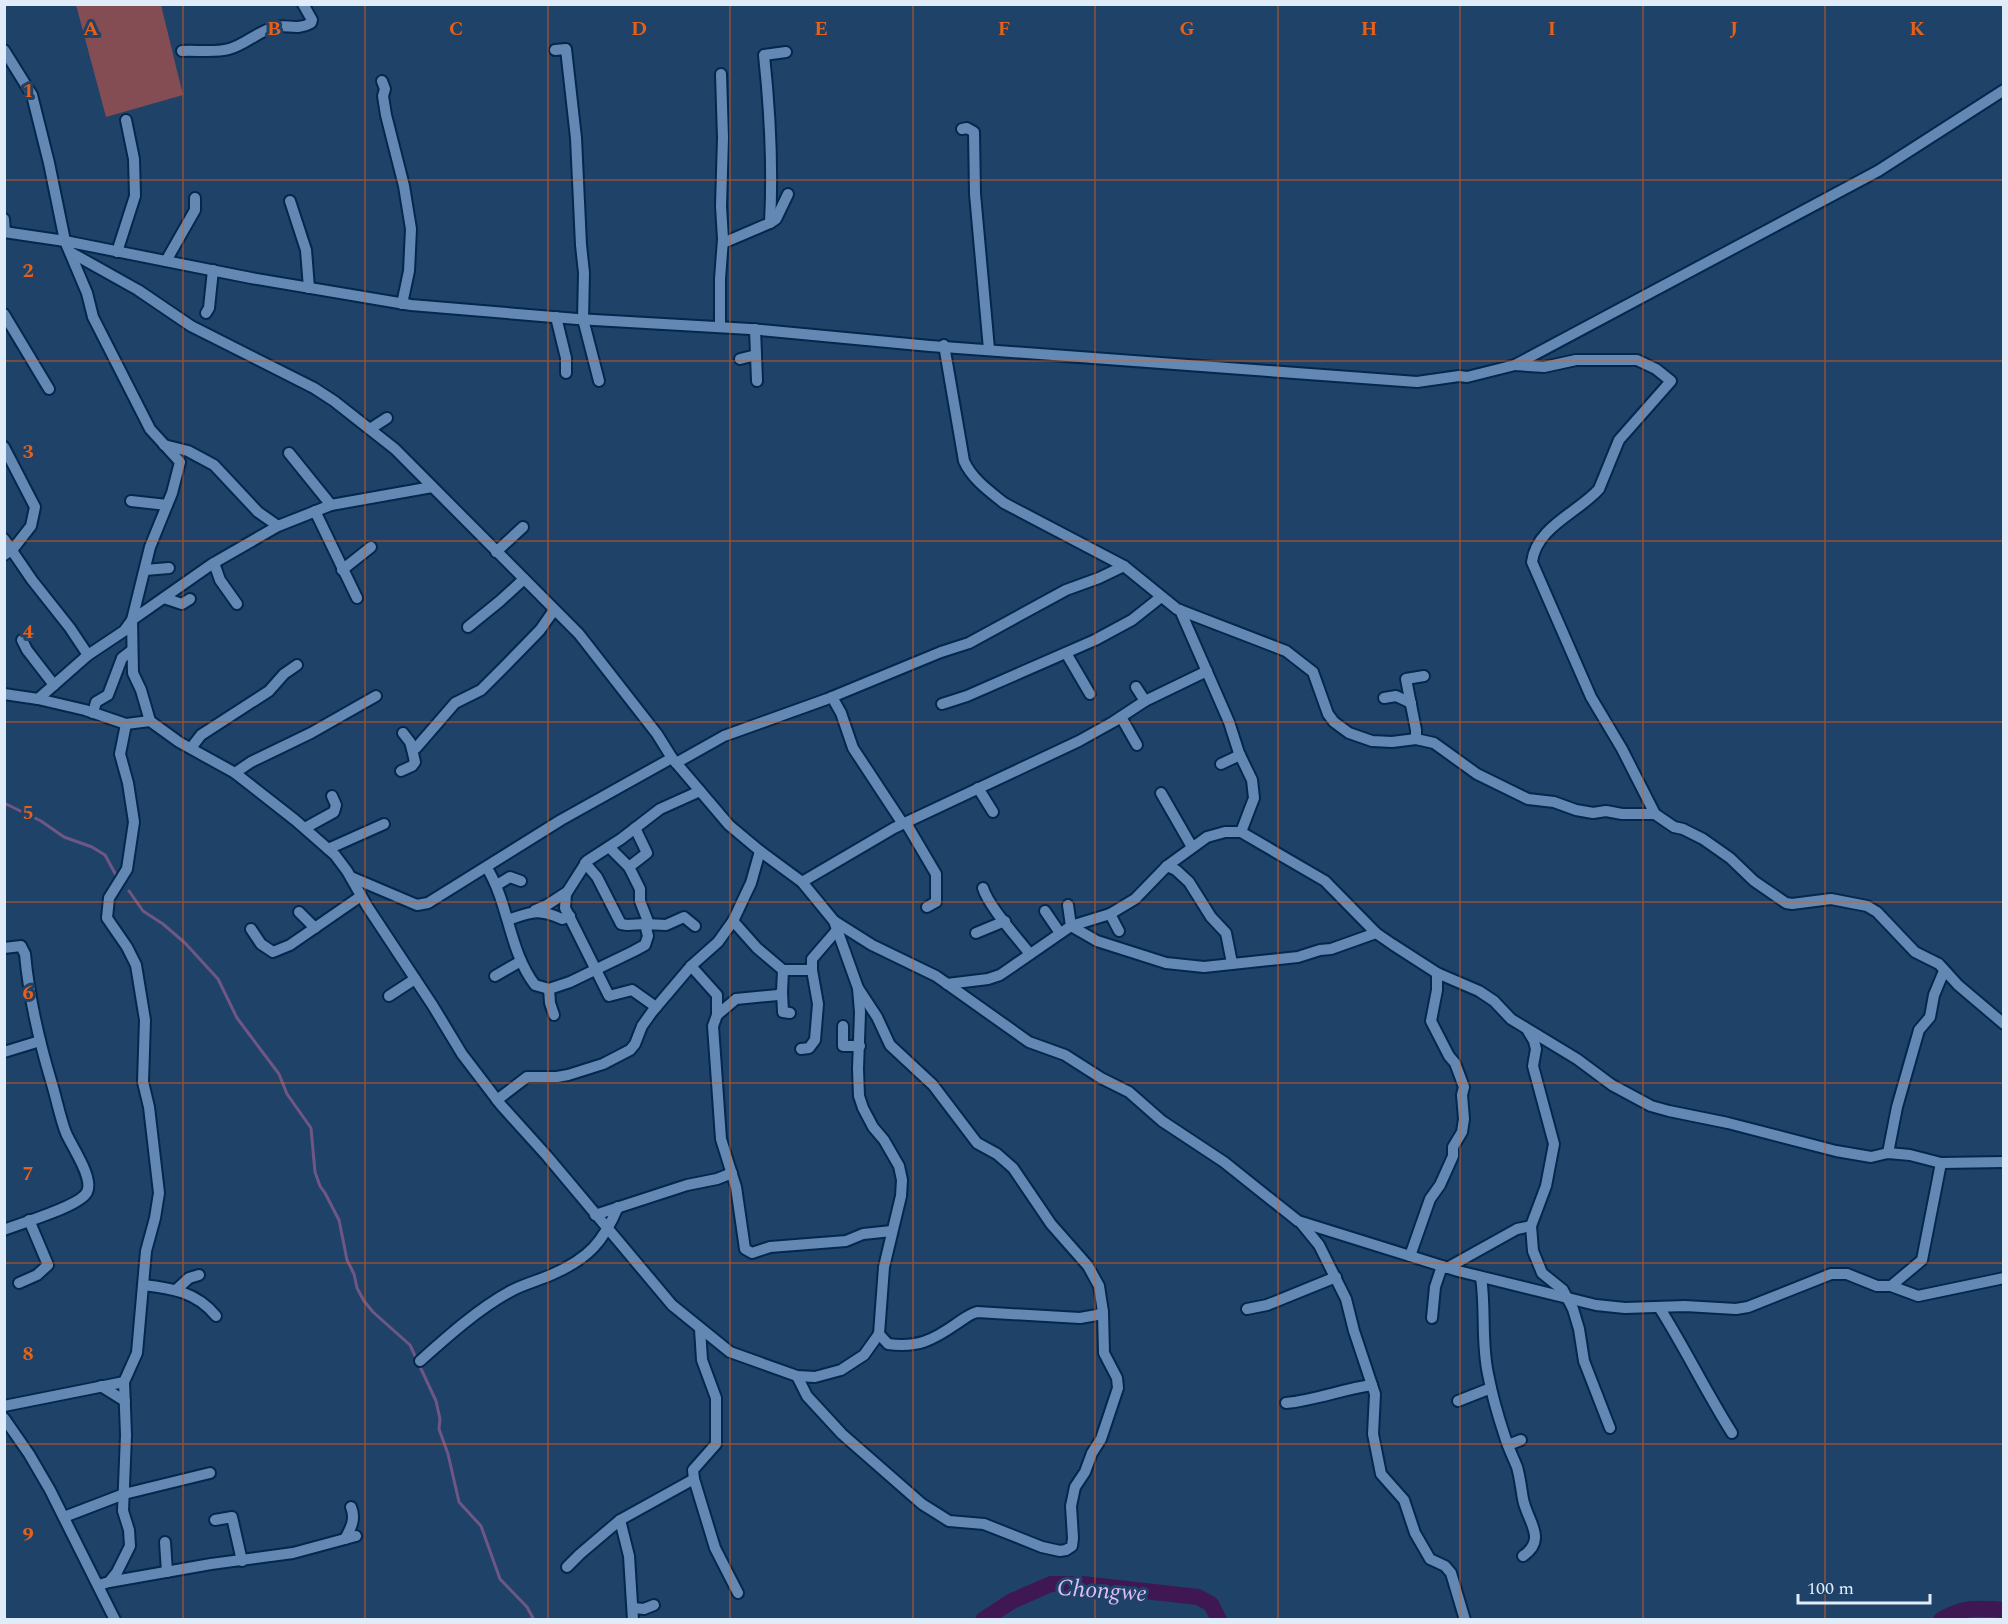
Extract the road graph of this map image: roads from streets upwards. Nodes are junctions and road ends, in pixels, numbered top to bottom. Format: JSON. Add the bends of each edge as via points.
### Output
{"nodes":[{"id":1,"x":303,"y":4,"type":"edge"},
{"id":2,"x":4,"y":50,"type":"edge"},
{"id":3,"x":555,"y":50,"type":"dead end"},
{"id":4,"x":182,"y":51,"type":"dead end"},
{"id":5,"x":786,"y":52,"type":"dead end"},
{"id":6,"x":721,"y":74,"type":"dead end"},
{"id":7,"x":382,"y":81,"type":"dead end"},
{"id":8,"x":2004,"y":90,"type":"edge"},
{"id":9,"x":126,"y":120,"type":"dead end"},
{"id":10,"x":962,"y":129,"type":"dead end"},
{"id":11,"x":788,"y":194,"type":"dead end"},
{"id":12,"x":195,"y":198,"type":"dead end"},
{"id":13,"x":290,"y":201,"type":"dead end"},
{"id":14,"x":4,"y":219,"type":"edge"},
{"id":15,"x":770,"y":223,"type":"junction"},
{"id":16,"x":5,"y":232,"type":"edge"},
{"id":17,"x":723,"y":243,"type":"junction"},
{"id":18,"x":67,"y":246,"type":"junction"},
{"id":19,"x":117,"y":252,"type":"junction"},
{"id":20,"x":166,"y":261,"type":"junction"},
{"id":21,"x":213,"y":270,"type":"junction"},
{"id":22,"x":309,"y":288,"type":"junction"},
{"id":23,"x":402,"y":304,"type":"junction"},
{"id":24,"x":4,"y":314,"type":"edge"},
{"id":25,"x":206,"y":314,"type":"dead end"},
{"id":26,"x":556,"y":317,"type":"junction"},
{"id":27,"x":583,"y":319,"type":"junction"},
{"id":28,"x":720,"y":327,"type":"junction"},
{"id":29,"x":756,"y":329,"type":"junction"},
{"id":30,"x":944,"y":345,"type":"junction"},
{"id":31,"x":989,"y":349,"type":"junction"},
{"id":32,"x":756,"y":355,"type":"junction"},
{"id":33,"x":740,"y":359,"type":"dead end"},
{"id":34,"x":1515,"y":365,"type":"junction"},
{"id":35,"x":566,"y":373,"type":"dead end"},
{"id":36,"x":599,"y":381,"type":"dead end"},
{"id":37,"x":757,"y":381,"type":"dead end"},
{"id":38,"x":49,"y":389,"type":"dead end"},
{"id":39,"x":387,"y":418,"type":"dead end"},
{"id":40,"x":370,"y":429,"type":"junction"},
{"id":41,"x":163,"y":445,"type":"junction"},
{"id":42,"x":4,"y":447,"type":"edge"},
{"id":43,"x":289,"y":453,"type":"dead end"},
{"id":44,"x":432,"y":486,"type":"junction"},
{"id":45,"x":130,"y":501,"type":"dead end"},
{"id":46,"x":167,"y":505,"type":"junction"},
{"id":47,"x":331,"y":505,"type":"junction"},
{"id":48,"x":315,"y":511,"type":"junction"},
{"id":49,"x":278,"y":526,"type":"junction"},
{"id":50,"x":524,"y":527,"type":"dead end"},
{"id":51,"x":4,"y":538,"type":"edge"},
{"id":52,"x":371,"y":547,"type":"dead end"},
{"id":53,"x":9,"y":552,"type":"edge"},
{"id":54,"x":496,"y":552,"type":"junction"},
{"id":55,"x":214,"y":563,"type":"junction"},
{"id":56,"x":1124,"y":566,"type":"junction"},
{"id":57,"x":169,"y":568,"type":"dead end"},
{"id":58,"x":145,"y":570,"type":"junction"},
{"id":59,"x":342,"y":570,"type":"junction"},
{"id":60,"x":524,"y":579,"type":"junction"},
{"id":61,"x":1161,"y":597,"type":"junction"},
{"id":62,"x":164,"y":598,"type":"junction"},
{"id":63,"x":357,"y":598,"type":"dead end"},
{"id":64,"x":190,"y":599,"type":"dead end"},
{"id":65,"x":237,"y":604,"type":"dead end"},
{"id":66,"x":554,"y":610,"type":"junction"},
{"id":67,"x":1180,"y":610,"type":"junction"},
{"id":68,"x":132,"y":620,"type":"junction"},
{"id":69,"x":468,"y":627,"type":"dead end"},
{"id":70,"x":22,"y":640,"type":"dead end"},
{"id":71,"x":131,"y":651,"type":"junction"},
{"id":72,"x":1066,"y":653,"type":"junction"},
{"id":73,"x":88,"y":655,"type":"junction"},
{"id":74,"x":297,"y":665,"type":"dead end"},
{"id":75,"x":1207,"y":671,"type":"junction"},
{"id":76,"x":1424,"y":676,"type":"dead end"},
{"id":77,"x":54,"y":685,"type":"junction"},
{"id":78,"x":1136,"y":687,"type":"dead end"},
{"id":79,"x":4,"y":694,"type":"edge"},
{"id":80,"x":1090,"y":694,"type":"dead end"},
{"id":81,"x":376,"y":696,"type":"dead end"},
{"id":82,"x":832,"y":697,"type":"junction"},
{"id":83,"x":1384,"y":698,"type":"dead end"},
{"id":84,"x":38,"y":699,"type":"junction"},
{"id":85,"x":1144,"y":701,"type":"junction"},
{"id":86,"x":1411,"y":703,"type":"junction"},
{"id":87,"x":942,"y":704,"type":"dead end"},
{"id":88,"x":93,"y":713,"type":"junction"},
{"id":89,"x":1121,"y":717,"type":"junction"},
{"id":90,"x":150,"y":721,"type":"junction"},
{"id":91,"x":126,"y":724,"type":"junction"},
{"id":92,"x":403,"y":733,"type":"dead end"},
{"id":93,"x":1416,"y":740,"type":"junction"},
{"id":94,"x":1137,"y":745,"type":"dead end"},
{"id":95,"x":191,"y":748,"type":"junction"},
{"id":96,"x":412,"y":749,"type":"junction"},
{"id":97,"x":1240,"y":755,"type":"junction"},
{"id":98,"x":674,"y":760,"type":"junction"},
{"id":99,"x":1221,"y":764,"type":"dead end"},
{"id":100,"x":401,"y":771,"type":"dead end"},
{"id":101,"x":235,"y":772,"type":"junction"},
{"id":102,"x":978,"y":788,"type":"junction"},
{"id":103,"x":700,"y":791,"type":"junction"},
{"id":104,"x":1161,"y":793,"type":"dead end"},
{"id":105,"x":332,"y":796,"type":"dead end"},
{"id":106,"x":993,"y":812,"type":"dead end"},
{"id":107,"x":1655,"y":814,"type":"junction"},
{"id":108,"x":384,"y":824,"type":"dead end"},
{"id":109,"x":905,"y":824,"type":"junction"},
{"id":110,"x":305,"y":828,"type":"junction"},
{"id":111,"x":635,"y":828,"type":"junction"},
{"id":112,"x":1241,"y":832,"type":"junction"},
{"id":113,"x":609,"y":847,"type":"junction"},
{"id":114,"x":1192,"y":848,"type":"junction"},
{"id":115,"x":328,"y":849,"type":"junction"},
{"id":116,"x":760,"y":851,"type":"junction"},
{"id":117,"x":585,"y":863,"type":"junction"},
{"id":118,"x":1167,"y":866,"type":"junction"},
{"id":119,"x":629,"y":867,"type":"junction"},
{"id":120,"x":487,"y":868,"type":"junction"},
{"id":121,"x":351,"y":877,"type":"junction"},
{"id":122,"x":521,"y":880,"type":"dead end"},
{"id":123,"x":802,"y":882,"type":"junction"},
{"id":124,"x":497,"y":885,"type":"junction"},
{"id":125,"x":983,"y":888,"type":"dead end"},
{"id":126,"x":567,"y":892,"type":"junction"},
{"id":127,"x":362,"y":896,"type":"junction"},
{"id":128,"x":1068,"y":905,"type":"dead end"},
{"id":129,"x":927,"y":907,"type":"dead end"},
{"id":130,"x":532,"y":911,"type":"junction"},
{"id":131,"x":1045,"y":911,"type":"dead end"},
{"id":132,"x":298,"y":912,"type":"dead end"},
{"id":133,"x":1110,"y":914,"type":"junction"},
{"id":134,"x":570,"y":916,"type":"junction"},
{"id":135,"x":508,"y":921,"type":"junction"},
{"id":136,"x":733,"y":921,"type":"junction"},
{"id":137,"x":1005,"y":921,"type":"junction"},
{"id":138,"x":647,"y":924,"type":"junction"},
{"id":139,"x":695,"y":926,"type":"dead end"},
{"id":140,"x":836,"y":926,"type":"junction"},
{"id":141,"x":1071,"y":926,"type":"junction"},
{"id":142,"x":315,"y":928,"type":"junction"},
{"id":143,"x":250,"y":929,"type":"dead end"},
{"id":144,"x":1119,"y":931,"type":"dead end"},
{"id":145,"x":976,"y":933,"type":"dead end"},
{"id":146,"x":1060,"y":933,"type":"junction"},
{"id":147,"x":1376,"y":933,"type":"junction"},
{"id":148,"x":4,"y":948,"type":"edge"},
{"id":149,"x":1030,"y":954,"type":"junction"},
{"id":150,"x":521,"y":961,"type":"junction"},
{"id":151,"x":1232,"y":963,"type":"junction"},
{"id":152,"x":691,"y":966,"type":"junction"},
{"id":153,"x":595,"y":970,"type":"junction"},
{"id":154,"x":783,"y":970,"type":"junction"},
{"id":155,"x":812,"y":970,"type":"junction"},
{"id":156,"x":1944,"y":971,"type":"junction"},
{"id":157,"x":1437,"y":974,"type":"junction"},
{"id":158,"x":495,"y":975,"type":"dead end"},
{"id":159,"x":415,"y":979,"type":"junction"},
{"id":160,"x":947,"y":984,"type":"junction"},
{"id":161,"x":549,"y":988,"type":"junction"},
{"id":162,"x":858,"y":988,"type":"junction"},
{"id":163,"x":782,"y":992,"type":"junction"},
{"id":164,"x":388,"y":996,"type":"dead end"},
{"id":165,"x":656,"y":1007,"type":"junction"},
{"id":166,"x":790,"y":1013,"type":"dead end"},
{"id":167,"x":554,"y":1015,"type":"dead end"},
{"id":168,"x":717,"y":1015,"type":"junction"},
{"id":169,"x":2004,"y":1024,"type":"edge"},
{"id":170,"x":843,"y":1026,"type":"dead end"},
{"id":171,"x":1525,"y":1027,"type":"junction"},
{"id":172,"x":40,"y":1041,"type":"junction"},
{"id":173,"x":860,"y":1046,"type":"junction"},
{"id":174,"x":801,"y":1049,"type":"dead end"},
{"id":175,"x":4,"y":1052,"type":"edge"},
{"id":176,"x":497,"y":1100,"type":"junction"},
{"id":177,"x":1888,"y":1153,"type":"junction"},
{"id":178,"x":2004,"y":1162,"type":"edge"},
{"id":179,"x":1941,"y":1163,"type":"junction"},
{"id":180,"x":732,"y":1173,"type":"junction"},
{"id":181,"x":618,"y":1207,"type":"junction"},
{"id":182,"x":595,"y":1215,"type":"junction"},
{"id":183,"x":28,"y":1220,"type":"junction"},
{"id":184,"x":1298,"y":1221,"type":"junction"},
{"id":185,"x":1531,"y":1226,"type":"junction"},
{"id":186,"x":4,"y":1230,"type":"edge"},
{"id":187,"x":608,"y":1230,"type":"junction"},
{"id":188,"x":892,"y":1231,"type":"junction"},
{"id":189,"x":1410,"y":1256,"type":"junction"},
{"id":190,"x":1444,"y":1267,"type":"junction"},
{"id":191,"x":199,"y":1275,"type":"dead end"},
{"id":192,"x":1336,"y":1277,"type":"junction"},
{"id":193,"x":1481,"y":1278,"type":"junction"},
{"id":194,"x":2004,"y":1278,"type":"edge"},
{"id":195,"x":18,"y":1282,"type":"dead end"},
{"id":196,"x":143,"y":1285,"type":"junction"},
{"id":197,"x":1891,"y":1286,"type":"junction"},
{"id":198,"x":176,"y":1290,"type":"junction"},
{"id":199,"x":1568,"y":1299,"type":"junction"},
{"id":200,"x":1659,"y":1307,"type":"junction"},
{"id":201,"x":1247,"y":1309,"type":"dead end"},
{"id":202,"x":1103,"y":1312,"type":"junction"},
{"id":203,"x":216,"y":1316,"type":"dead end"},
{"id":204,"x":1432,"y":1318,"type":"dead end"},
{"id":205,"x":700,"y":1329,"type":"junction"},
{"id":206,"x":879,"y":1334,"type":"junction"},
{"id":207,"x":420,"y":1361,"type":"dead end"},
{"id":208,"x":797,"y":1376,"type":"junction"},
{"id":209,"x":124,"y":1382,"type":"junction"},
{"id":210,"x":1372,"y":1385,"type":"junction"},
{"id":211,"x":101,"y":1386,"type":"junction"},
{"id":212,"x":1491,"y":1388,"type":"junction"},
{"id":213,"x":125,"y":1401,"type":"junction"},
{"id":214,"x":1458,"y":1401,"type":"dead end"},
{"id":215,"x":1286,"y":1403,"type":"dead end"},
{"id":216,"x":4,"y":1406,"type":"edge"},
{"id":217,"x":4,"y":1418,"type":"edge"},
{"id":218,"x":1610,"y":1428,"type":"dead end"},
{"id":219,"x":1732,"y":1433,"type":"dead end"},
{"id":220,"x":1521,"y":1440,"type":"dead end"},
{"id":221,"x":1508,"y":1445,"type":"junction"},
{"id":222,"x":210,"y":1473,"type":"dead end"},
{"id":223,"x":694,"y":1479,"type":"junction"},
{"id":224,"x":124,"y":1494,"type":"junction"},
{"id":225,"x":351,"y":1506,"type":"dead end"},
{"id":226,"x":64,"y":1517,"type":"junction"},
{"id":227,"x":215,"y":1520,"type":"dead end"},
{"id":228,"x":620,"y":1520,"type":"junction"},
{"id":229,"x":165,"y":1542,"type":"dead end"},
{"id":230,"x":1523,"y":1556,"type":"dead end"},
{"id":231,"x":242,"y":1561,"type":"junction"},
{"id":232,"x":567,"y":1567,"type":"dead end"},
{"id":233,"x":167,"y":1572,"type":"junction"},
{"id":234,"x":104,"y":1584,"type":"junction"},
{"id":235,"x":738,"y":1593,"type":"dead end"},
{"id":236,"x":654,"y":1605,"type":"dead end"},
{"id":237,"x":633,"y":1608,"type":"junction"},
{"id":238,"x":115,"y":1620,"type":"edge"},
{"id":239,"x":633,"y":1620,"type":"edge"},
{"id":240,"x":1465,"y":1620,"type":"edge"}],
"edges":[{"from":1,"to":4,"type":"street","via":[[312,20],[306,26],[270,28],[228,49]]},
{"from":2,"to":18,"type":"street","via":[[32,95]]},
{"from":3,"to":27,"type":"street","via":[[566,49],[576,138]]},
{"from":5,"to":15,"type":"street","via":[[764,55],[769,108]]},
{"from":6,"to":17,"type":"street"},
{"from":7,"to":23,"type":"street","via":[[411,229],[409,271]]},
{"from":8,"to":34,"type":"street","via":[[1878,171]]},
{"from":9,"to":19,"type":"street","via":[[134,159],[135,195]]},
{"from":10,"to":31,"type":"street","via":[[974,132],[975,194]]},
{"from":11,"to":15,"type":"street","via":[[777,219]]},
{"from":12,"to":20,"type":"street","via":[[195,210]]},
{"from":13,"to":22,"type":"street","via":[[306,250]]},
{"from":14,"to":16,"type":"street"},
{"from":15,"to":17,"type":"street"},
{"from":16,"to":18,"type":"street"},
{"from":17,"to":28,"type":"street"},
{"from":18,"to":19,"type":"street"},
{"from":18,"to":40,"type":"street","via":[[191,326],[334,400]]},
{"from":18,"to":41,"type":"street","via":[[97,326],[140,412]]},
{"from":19,"to":20,"type":"street"},
{"from":20,"to":21,"type":"street"},
{"from":21,"to":22,"type":"street"},
{"from":21,"to":25,"type":"street"},
{"from":22,"to":23,"type":"street"},
{"from":23,"to":26,"type":"street"},
{"from":24,"to":38,"type":"street"},
{"from":26,"to":27,"type":"street"},
{"from":26,"to":35,"type":"street"},
{"from":27,"to":28,"type":"street"},
{"from":27,"to":36,"type":"street"},
{"from":28,"to":29,"type":"street"},
{"from":29,"to":30,"type":"street"},
{"from":29,"to":32,"type":"street"},
{"from":30,"to":31,"type":"street"},
{"from":30,"to":56,"type":"street","via":[[960,445],[968,469],[1004,503]]},
{"from":31,"to":34,"type":"street","via":[[1417,382],[1467,377]]},
{"from":32,"to":33,"type":"street"},
{"from":32,"to":37,"type":"street"},
{"from":34,"to":107,"type":"street","via":[[1544,367],[1576,360],[1637,360],[1671,381],[1619,440],[1599,489],[1557,522],[1538,544],[1532,562],[1582,679]]},
{"from":39,"to":40,"type":"street"},
{"from":40,"to":44,"type":"street"},
{"from":41,"to":46,"type":"street","via":[[180,462]]},
{"from":41,"to":49,"type":"street","via":[[188,451],[214,465],[258,512]]},
{"from":42,"to":53,"type":"street","via":[[35,507],[31,526]]},
{"from":43,"to":47,"type":"street"},
{"from":44,"to":47,"type":"street"},
{"from":44,"to":54,"type":"street"},
{"from":45,"to":46,"type":"street"},
{"from":46,"to":58,"type":"street"},
{"from":47,"to":48,"type":"street"},
{"from":48,"to":49,"type":"street"},
{"from":48,"to":59,"type":"street"},
{"from":49,"to":55,"type":"street"},
{"from":50,"to":54,"type":"street"},
{"from":51,"to":53,"type":"street"},
{"from":52,"to":59,"type":"street"},
{"from":53,"to":73,"type":"street"},
{"from":54,"to":60,"type":"street"},
{"from":55,"to":62,"type":"street"},
{"from":55,"to":65,"type":"street","via":[[220,580]]},
{"from":56,"to":61,"type":"street"},
{"from":56,"to":82,"type":"street","via":[[1066,590],[969,643]]},
{"from":57,"to":58,"type":"street"},
{"from":58,"to":68,"type":"street"},
{"from":59,"to":63,"type":"street"},
{"from":60,"to":66,"type":"street"},
{"from":60,"to":69,"type":"street"},
{"from":61,"to":67,"type":"street"},
{"from":61,"to":72,"type":"street","via":[[1132,620]]},
{"from":62,"to":64,"type":"street","via":[[182,604]]},
{"from":62,"to":68,"type":"street"},
{"from":66,"to":96,"type":"street","via":[[505,666],[480,690],[455,703]]},
{"from":66,"to":98,"type":"street","via":[[585,643]]},
{"from":67,"to":75,"type":"street"},
{"from":67,"to":93,"type":"street","via":[[1286,651],[1303,663],[1313,672],[1329,714],[1343,729],[1372,741]]},
{"from":68,"to":71,"type":"street"},
{"from":68,"to":73,"type":"street","via":[[124,631]]},
{"from":70,"to":77,"type":"street"},
{"from":71,"to":88,"type":"street","via":[[122,658],[108,695],[96,702]]},
{"from":71,"to":90,"type":"street","via":[[133,673]]},
{"from":72,"to":80,"type":"street"},
{"from":72,"to":87,"type":"street"},
{"from":73,"to":77,"type":"street"},
{"from":74,"to":95,"type":"street","via":[[269,691],[201,735]]},
{"from":75,"to":85,"type":"street"},
{"from":75,"to":97,"type":"street"},
{"from":76,"to":86,"type":"street","via":[[1406,679]]},
{"from":77,"to":84,"type":"street"},
{"from":78,"to":85,"type":"street"},
{"from":79,"to":84,"type":"street"},
{"from":81,"to":101,"type":"street"},
{"from":82,"to":98,"type":"street","via":[[724,735]]},
{"from":82,"to":109,"type":"street","via":[[853,748]]},
{"from":83,"to":86,"type":"street","via":[[1396,696]]},
{"from":84,"to":88,"type":"street"},
{"from":85,"to":89,"type":"street"},
{"from":86,"to":93,"type":"street"},
{"from":88,"to":91,"type":"street"},
{"from":89,"to":94,"type":"street"},
{"from":89,"to":102,"type":"street"},
{"from":90,"to":91,"type":"street"},
{"from":90,"to":95,"type":"street"},
{"from":91,"to":196,"type":"street","via":[[120,754],[134,822],[127,869],[109,898],[107,918],[136,965],[145,1020],[143,1082],[159,1193]]},
{"from":92,"to":96,"type":"street"},
{"from":93,"to":107,"type":"street","via":[[1434,743],[1477,774],[1528,799],[1593,813]]},
{"from":95,"to":101,"type":"street"},
{"from":96,"to":100,"type":"street","via":[[416,762]]},
{"from":97,"to":99,"type":"street"},
{"from":97,"to":112,"type":"street","via":[[1254,798]]},
{"from":98,"to":103,"type":"street"},
{"from":98,"to":120,"type":"street","via":[[561,820]]},
{"from":101,"to":110,"type":"street"},
{"from":102,"to":106,"type":"street"},
{"from":102,"to":109,"type":"street"},
{"from":103,"to":111,"type":"street","via":[[660,809]]},
{"from":103,"to":116,"type":"street","via":[[729,825]]},
{"from":104,"to":114,"type":"street"},
{"from":105,"to":110,"type":"street","via":[[334,812]]},
{"from":107,"to":156,"type":"street","via":[[1703,839],[1786,903],[1832,899],[1877,912],[1915,952],[1939,964]]},
{"from":108,"to":115,"type":"street"},
{"from":109,"to":123,"type":"street"},
{"from":109,"to":129,"type":"street","via":[[936,874],[936,902]]},
{"from":110,"to":115,"type":"street"},
{"from":111,"to":113,"type":"street"},
{"from":111,"to":119,"type":"street","via":[[647,853]]},
{"from":112,"to":114,"type":"street","via":[[1207,837]]},
{"from":112,"to":147,"type":"street","via":[[1325,881]]},
{"from":113,"to":117,"type":"street"},
{"from":113,"to":119,"type":"street"},
{"from":114,"to":118,"type":"street"},
{"from":115,"to":121,"type":"street"},
{"from":116,"to":123,"type":"street"},
{"from":116,"to":136,"type":"street","via":[[751,883]]},
{"from":117,"to":126,"type":"street"},
{"from":117,"to":138,"type":"street","via":[[606,892],[621,924]]},
{"from":118,"to":133,"type":"street","via":[[1135,899]]},
{"from":118,"to":151,"type":"street","via":[[1189,882],[1226,933]]},
{"from":119,"to":138,"type":"street","via":[[640,889]]},
{"from":120,"to":121,"type":"street","via":[[428,903],[417,905]]},
{"from":120,"to":124,"type":"street"},
{"from":121,"to":127,"type":"street"},
{"from":122,"to":124,"type":"street","via":[[510,877]]},
{"from":123,"to":140,"type":"street"},
{"from":124,"to":135,"type":"street"},
{"from":125,"to":137,"type":"street","via":[[987,901]]},
{"from":126,"to":130,"type":"street"},
{"from":126,"to":134,"type":"street","via":[[565,908]]},
{"from":127,"to":142,"type":"street"},
{"from":127,"to":159,"type":"street"},
{"from":128,"to":141,"type":"street"},
{"from":130,"to":134,"type":"street","via":[[562,919]]},
{"from":130,"to":135,"type":"street"},
{"from":131,"to":146,"type":"street"},
{"from":132,"to":142,"type":"street"},
{"from":133,"to":141,"type":"street"},
{"from":133,"to":144,"type":"street"},
{"from":134,"to":153,"type":"street"},
{"from":135,"to":150,"type":"street"},
{"from":136,"to":152,"type":"street","via":[[718,942]]},
{"from":136,"to":154,"type":"street"},
{"from":137,"to":145,"type":"street"},
{"from":137,"to":149,"type":"street"},
{"from":138,"to":139,"type":"street","via":[[666,925],[684,917]]},
{"from":138,"to":153,"type":"street","via":[[645,945]]},
{"from":140,"to":155,"type":"street","via":[[812,959]]},
{"from":140,"to":160,"type":"street"},
{"from":140,"to":162,"type":"street"},
{"from":141,"to":146,"type":"street"},
{"from":141,"to":151,"type":"street","via":[[1097,941],[1166,963],[1204,967]]},
{"from":142,"to":143,"type":"street","via":[[273,952]]},
{"from":146,"to":149,"type":"street"},
{"from":147,"to":151,"type":"street","via":[[1298,957]]},
{"from":147,"to":157,"type":"street"},
{"from":148,"to":172,"type":"street","via":[[21,946],[25,954]]},
{"from":149,"to":160,"type":"street","via":[[988,980]]},
{"from":150,"to":158,"type":"street"},
{"from":150,"to":161,"type":"street","via":[[535,985]]},
{"from":152,"to":165,"type":"street"},
{"from":152,"to":168,"type":"street","via":[[717,995]]},
{"from":153,"to":161,"type":"street"},
{"from":153,"to":165,"type":"street","via":[[609,996],[632,990]]},
{"from":154,"to":155,"type":"street"},
{"from":154,"to":163,"type":"street"},
{"from":155,"to":174,"type":"street","via":[[818,1004],[815,1040]]},
{"from":156,"to":169,"type":"street"},
{"from":156,"to":177,"type":"street","via":[[1930,1017],[1919,1030]]},
{"from":157,"to":171,"type":"street","via":[[1479,991]]},
{"from":157,"to":189,"type":"street","via":[[1431,1021],[1464,1087],[1464,1119],[1453,1156],[1431,1199]]},
{"from":159,"to":164,"type":"street"},
{"from":159,"to":176,"type":"street","via":[[462,1054]]},
{"from":160,"to":184,"type":"street","via":[[1029,1042],[1065,1054],[1129,1092],[1162,1121],[1224,1162]]},
{"from":161,"to":167,"type":"street"},
{"from":162,"to":173,"type":"street"},
{"from":162,"to":202,"type":"street","via":[[890,1045],[933,1085],[977,1143],[1013,1168],[1051,1224],[1088,1266],[1099,1286]]},
{"from":163,"to":166,"type":"street","via":[[783,1012]]},
{"from":163,"to":168,"type":"street","via":[[736,999]]},
{"from":165,"to":176,"type":"street","via":[[635,1044],[618,1058],[568,1075],[527,1077]]},
{"from":168,"to":180,"type":"street","via":[[713,1026],[721,1140]]},
{"from":170,"to":173,"type":"street","via":[[843,1046]]},
{"from":171,"to":177,"type":"street","via":[[1651,1106],[1836,1151],[1871,1157]]},
{"from":171,"to":185,"type":"street","via":[[1536,1049],[1533,1066],[1554,1144],[1546,1186]]},
{"from":172,"to":175,"type":"street"},
{"from":172,"to":183,"type":"street","via":[[58,1113],[89,1188],[86,1195],[70,1206]]},
{"from":173,"to":188,"type":"street","via":[[858,1080],[863,1108],[884,1140],[902,1180]]},
{"from":176,"to":182,"type":"street"},
{"from":177,"to":179,"type":"street"},
{"from":178,"to":179,"type":"street"},
{"from":179,"to":197,"type":"street","via":[[1922,1260]]},
{"from":180,"to":181,"type":"street"},
{"from":180,"to":188,"type":"street","via":[[748,1252],[846,1241],[863,1234]]},
{"from":181,"to":182,"type":"street"},
{"from":181,"to":187,"type":"street"},
{"from":182,"to":187,"type":"street"},
{"from":183,"to":186,"type":"street"},
{"from":183,"to":195,"type":"street","via":[[48,1265],[37,1275]]},
{"from":184,"to":189,"type":"street"},
{"from":184,"to":192,"type":"street","via":[[1319,1245]]},
{"from":185,"to":190,"type":"street","via":[[1517,1229]]},
{"from":185,"to":199,"type":"street","via":[[1539,1269]]},
{"from":187,"to":205,"type":"street","via":[[672,1305]]},
{"from":187,"to":207,"type":"street","via":[[586,1256],[493,1302]]},
{"from":188,"to":206,"type":"street","via":[[884,1267]]},
{"from":189,"to":190,"type":"street"},
{"from":190,"to":193,"type":"street"},
{"from":190,"to":204,"type":"street","via":[[1435,1287]]},
{"from":191,"to":198,"type":"street"},
{"from":192,"to":201,"type":"street","via":[[1268,1305]]},
{"from":192,"to":210,"type":"street"},
{"from":193,"to":199,"type":"street"},
{"from":193,"to":212,"type":"street","via":[[1484,1354]]},
{"from":194,"to":197,"type":"street","via":[[1918,1296]]},
{"from":196,"to":198,"type":"street"},
{"from":196,"to":209,"type":"street","via":[[137,1353]]},
{"from":197,"to":200,"type":"street","via":[[1877,1286],[1839,1273],[1748,1307]]},
{"from":198,"to":203,"type":"street","via":[[200,1300]]},
{"from":199,"to":200,"type":"street","via":[[1625,1308]]},
{"from":199,"to":218,"type":"street","via":[[1579,1329],[1584,1361]]},
{"from":200,"to":219,"type":"street"},
{"from":202,"to":206,"type":"street","via":[[1080,1318],[977,1312],[915,1345],[888,1344]]},
{"from":202,"to":208,"type":"street","via":[[1104,1353],[1118,1388],[1101,1439],[1075,1487],[1073,1538],[1066,1550],[1042,1547],[984,1524],[949,1521],[922,1504],[842,1434],[807,1396]]},
{"from":205,"to":208,"type":"street","via":[[730,1352]]},
{"from":205,"to":223,"type":"street","via":[[702,1360],[716,1398],[716,1444],[693,1470]]},
{"from":206,"to":208,"type":"street","via":[[864,1355],[841,1370],[815,1377]]},
{"from":209,"to":211,"type":"street"},
{"from":209,"to":213,"type":"street"},
{"from":210,"to":215,"type":"street"},
{"from":210,"to":240,"type":"street","via":[[1373,1434],[1381,1474],[1404,1500],[1415,1533],[1430,1559],[1451,1573]]},
{"from":211,"to":213,"type":"street"},
{"from":211,"to":216,"type":"street"},
{"from":212,"to":214,"type":"street"},
{"from":212,"to":221,"type":"street"},
{"from":213,"to":224,"type":"street"},
{"from":217,"to":226,"type":"street"},
{"from":220,"to":221,"type":"street"},
{"from":221,"to":230,"type":"street","via":[[1535,1534],[1532,1548]]},
{"from":222,"to":224,"type":"street"},
{"from":223,"to":228,"type":"street"},
{"from":223,"to":235,"type":"street","via":[[715,1548]]},
{"from":224,"to":226,"type":"street"},
{"from":224,"to":234,"type":"street","via":[[129,1546],[117,1572]]},
{"from":225,"to":231,"type":"street","via":[[354,1514],[350,1538]]},
{"from":226,"to":234,"type":"street","via":[[90,1573]]},
{"from":227,"to":231,"type":"street","via":[[232,1517]]},
{"from":228,"to":232,"type":"street"},
{"from":228,"to":237,"type":"street","via":[[629,1556]]},
{"from":229,"to":233,"type":"street"},
{"from":231,"to":233,"type":"street"},
{"from":233,"to":234,"type":"street"},
{"from":234,"to":238,"type":"street"},
{"from":236,"to":237,"type":"street"},
{"from":237,"to":239,"type":"street"}]}
